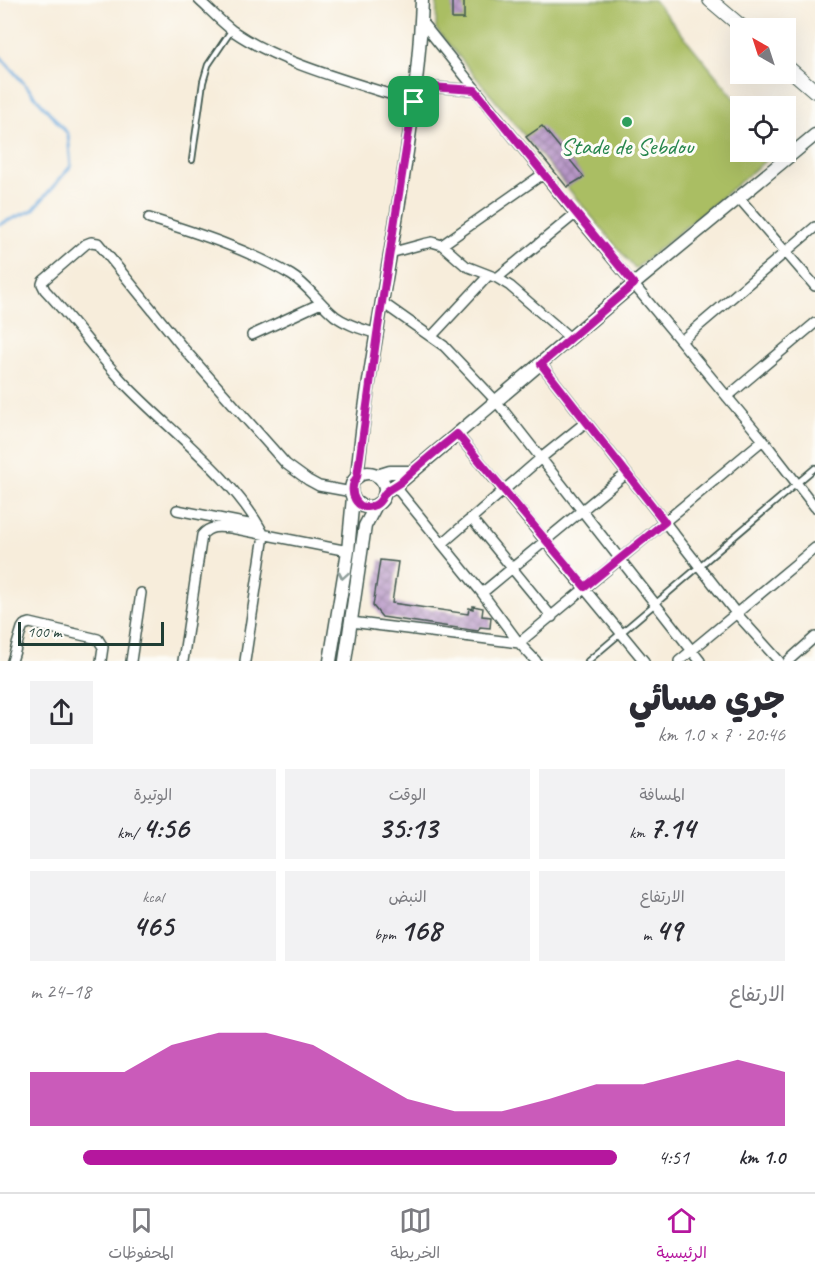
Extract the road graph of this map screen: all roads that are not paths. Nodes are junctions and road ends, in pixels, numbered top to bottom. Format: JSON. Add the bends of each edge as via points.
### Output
{"nodes":[{"id":1,"x":199,"y":0,"type":"edge"},
{"id":2,"x":422,"y":0,"type":"edge"},
{"id":3,"x":710,"y":0,"type":"edge"},
{"id":4,"x":731,"y":18,"type":"edge"},
{"id":5,"x":421,"y":21,"type":"junction"},
{"id":6,"x":232,"y":30,"type":"junction"},
{"id":7,"x":796,"y":75,"type":"edge"},
{"id":8,"x":416,"y":86,"type":"junction"},
{"id":9,"x":475,"y":90,"type":"junction"},
{"id":10,"x":815,"y":91,"type":"edge"},
{"id":11,"x":414,"y":102,"type":"junction"},
{"id":12,"x":815,"y":135,"type":"edge"},
{"id":13,"x":192,"y":160,"type":"dead end"},
{"id":14,"x":543,"y":174,"type":"junction"},
{"id":15,"x":740,"y":198,"type":"junction"},
{"id":16,"x":574,"y":214,"type":"junction"},
{"id":17,"x":149,"y":218,"type":"dead end"},
{"id":18,"x":815,"y":227,"type":"edge"},
{"id":19,"x":442,"y":245,"type":"junction"},
{"id":20,"x":785,"y":252,"type":"junction"},
{"id":21,"x":390,"y":253,"type":"junction"},
{"id":22,"x":493,"y":277,"type":"junction"},
{"id":23,"x":634,"y":284,"type":"junction"},
{"id":24,"x":815,"y":286,"type":"edge"},
{"id":25,"x":321,"y":303,"type":"junction"},
{"id":26,"x":383,"y":303,"type":"junction"},
{"id":27,"x":815,"y":323,"type":"edge"},
{"id":28,"x":377,"y":334,"type":"junction"},
{"id":29,"x":252,"y":335,"type":"dead end"},
{"id":30,"x":432,"y":336,"type":"junction"},
{"id":31,"x":570,"y":338,"type":"junction"},
{"id":32,"x":681,"y":341,"type":"junction"},
{"id":33,"x":541,"y":364,"type":"junction"},
{"id":34,"x":727,"y":397,"type":"junction"},
{"id":35,"x":496,"y":401,"type":"junction"},
{"id":36,"x":586,"y":422,"type":"junction"},
{"id":37,"x":457,"y":434,"type":"junction"},
{"id":38,"x":763,"y":440,"type":"junction"},
{"id":39,"x":359,"y":454,"type":"junction"},
{"id":40,"x":541,"y":458,"type":"junction"},
{"id":41,"x":815,"y":468,"type":"edge"},
{"id":42,"x":411,"y":472,"type":"junction"},
{"id":43,"x":627,"y":474,"type":"junction"},
{"id":44,"x":375,"y":475,"type":"junction"},
{"id":45,"x":357,"y":477,"type":"junction"},
{"id":46,"x":796,"y":484,"type":"junction"},
{"id":47,"x":390,"y":489,"type":"junction"},
{"id":48,"x":504,"y":490,"type":"junction"},
{"id":49,"x":352,"y":494,"type":"junction"},
{"id":50,"x":376,"y":505,"type":"junction"},
{"id":51,"x":815,"y":507,"type":"edge"},
{"id":52,"x":177,"y":510,"type":"dead end"},
{"id":53,"x":582,"y":510,"type":"junction"},
{"id":54,"x":471,"y":518,"type":"junction"},
{"id":55,"x":665,"y":522,"type":"junction"},
{"id":56,"x":259,"y":526,"type":"junction"},
{"id":57,"x":264,"y":535,"type":"junction"},
{"id":58,"x":546,"y":540,"type":"junction"},
{"id":59,"x":443,"y":543,"type":"junction"},
{"id":60,"x":815,"y":548,"type":"edge"},
{"id":61,"x":348,"y":551,"type":"junction"},
{"id":62,"x":620,"y":558,"type":"junction"},
{"id":63,"x":699,"y":566,"type":"junction"},
{"id":64,"x":512,"y":569,"type":"junction"},
{"id":65,"x":585,"y":587,"type":"junction"},
{"id":66,"x":141,"y":593,"type":"dead end"},
{"id":67,"x":482,"y":593,"type":"junction"},
{"id":68,"x":656,"y":602,"type":"junction"},
{"id":69,"x":736,"y":613,"type":"junction"},
{"id":70,"x":552,"y":617,"type":"junction"},
{"id":71,"x":351,"y":622,"type":"junction"},
{"id":72,"x":621,"y":631,"type":"junction"},
{"id":73,"x":815,"y":637,"type":"edge"},
{"id":74,"x":519,"y":643,"type":"junction"},
{"id":75,"x":692,"y":650,"type":"junction"},
{"id":76,"x":12,"y":661,"type":"edge"},
{"id":77,"x":101,"y":661,"type":"edge"},
{"id":78,"x":131,"y":661,"type":"edge"},
{"id":79,"x":183,"y":661,"type":"edge"},
{"id":80,"x":245,"y":661,"type":"edge"},
{"id":81,"x":330,"y":661,"type":"edge"},
{"id":82,"x":345,"y":661,"type":"edge"},
{"id":83,"x":536,"y":661,"type":"edge"},
{"id":84,"x":588,"y":661,"type":"edge"},
{"id":85,"x":644,"y":661,"type":"edge"},
{"id":86,"x":679,"y":661,"type":"edge"},
{"id":87,"x":700,"y":661,"type":"edge"},
{"id":88,"x":779,"y":661,"type":"edge"},
{"id":89,"x":788,"y":661,"type":"edge"}],
"edges":[{"from":1,"to":6,"type":"street"},
{"from":2,"to":5,"type":"main road"},
{"from":3,"to":4,"type":"main road"},
{"from":5,"to":8,"type":"main road"},
{"from":5,"to":9,"type":"street"},
{"from":6,"to":11,"type":"street","via":[[262,48],[310,67]]},
{"from":6,"to":13,"type":"lane","via":[[208,65]]},
{"from":7,"to":10,"type":"main road"},
{"from":8,"to":9,"type":"street"},
{"from":8,"to":11,"type":"main road"},
{"from":9,"to":14,"type":"street"},
{"from":11,"to":21,"type":"main road"},
{"from":12,"to":15,"type":"main road"},
{"from":14,"to":16,"type":"street"},
{"from":14,"to":19,"type":"street"},
{"from":15,"to":20,"type":"street"},
{"from":15,"to":23,"type":"main road"},
{"from":16,"to":22,"type":"street"},
{"from":16,"to":23,"type":"street"},
{"from":17,"to":25,"type":"street","via":[[209,238],[275,267],[292,276]]},
{"from":18,"to":20,"type":"street"},
{"from":19,"to":21,"type":"street","via":[[432,242]]},
{"from":19,"to":22,"type":"street","via":[[466,266]]},
{"from":20,"to":24,"type":"street"},
{"from":20,"to":32,"type":"street"},
{"from":21,"to":26,"type":"main road"},
{"from":22,"to":30,"type":"street"},
{"from":22,"to":31,"type":"street","via":[[522,296]]},
{"from":23,"to":31,"type":"main road"},
{"from":23,"to":32,"type":"street"},
{"from":25,"to":28,"type":"street","via":[[346,323]]},
{"from":25,"to":29,"type":"street"},
{"from":26,"to":28,"type":"main road"},
{"from":26,"to":30,"type":"street"},
{"from":27,"to":34,"type":"street"},
{"from":28,"to":39,"type":"main road"},
{"from":30,"to":35,"type":"street"},
{"from":31,"to":33,"type":"main road"},
{"from":32,"to":34,"type":"street"},
{"from":33,"to":35,"type":"main road"},
{"from":33,"to":36,"type":"street"},
{"from":34,"to":38,"type":"street"},
{"from":35,"to":37,"type":"main road"},
{"from":35,"to":40,"type":"street"},
{"from":36,"to":40,"type":"street"},
{"from":36,"to":43,"type":"street"},
{"from":37,"to":42,"type":"main road"},
{"from":37,"to":48,"type":"street"},
{"from":38,"to":46,"type":"street"},
{"from":38,"to":55,"type":"street"},
{"from":39,"to":44,"type":"main road"},
{"from":39,"to":45,"type":"main road"},
{"from":40,"to":48,"type":"street"},
{"from":40,"to":53,"type":"street"},
{"from":41,"to":46,"type":"lane"},
{"from":42,"to":44,"type":"main road"},
{"from":42,"to":47,"type":"main road"},
{"from":43,"to":53,"type":"street"},
{"from":43,"to":55,"type":"street"},
{"from":44,"to":45,"type":"main road"},
{"from":44,"to":47,"type":"main road"},
{"from":45,"to":49,"type":"main road"},
{"from":46,"to":51,"type":"street"},
{"from":46,"to":63,"type":"lane"},
{"from":47,"to":50,"type":"main road"},
{"from":47,"to":59,"type":"street"},
{"from":48,"to":54,"type":"street"},
{"from":48,"to":58,"type":"street"},
{"from":49,"to":50,"type":"main road","via":[[360,504]]},
{"from":49,"to":56,"type":"street","via":[[319,486],[286,464],[184,350],[102,248],[96,242],[86,244],[42,286],[104,360],[230,488]]},
{"from":49,"to":61,"type":"main road"},
{"from":50,"to":71,"type":"main road","via":[[365,526]]},
{"from":52,"to":56,"type":"street"},
{"from":53,"to":58,"type":"street"},
{"from":53,"to":62,"type":"street"},
{"from":54,"to":59,"type":"street"},
{"from":54,"to":64,"type":"street"},
{"from":55,"to":62,"type":"street"},
{"from":55,"to":63,"type":"street"},
{"from":56,"to":57,"type":"street"},
{"from":57,"to":61,"type":"street"},
{"from":57,"to":79,"type":"street","via":[[217,527],[202,535]]},
{"from":57,"to":80,"type":"street"},
{"from":58,"to":64,"type":"street"},
{"from":58,"to":65,"type":"street"},
{"from":59,"to":67,"type":"street"},
{"from":60,"to":69,"type":"street"},
{"from":61,"to":81,"type":"main road","one_way":true},
{"from":62,"to":65,"type":"street"},
{"from":62,"to":68,"type":"street"},
{"from":63,"to":68,"type":"lane"},
{"from":63,"to":69,"type":"street"},
{"from":64,"to":67,"type":"street"},
{"from":64,"to":70,"type":"street"},
{"from":65,"to":70,"type":"street"},
{"from":65,"to":72,"type":"street"},
{"from":66,"to":78,"type":"street"},
{"from":67,"to":74,"type":"street"},
{"from":68,"to":72,"type":"lane"},
{"from":68,"to":75,"type":"street"},
{"from":69,"to":75,"type":"street"},
{"from":69,"to":88,"type":"street"},
{"from":70,"to":74,"type":"street"},
{"from":71,"to":74,"type":"street"},
{"from":71,"to":82,"type":"main road"},
{"from":72,"to":84,"type":"lane"},
{"from":72,"to":85,"type":"street"},
{"from":73,"to":89,"type":"street"},
{"from":74,"to":83,"type":"street"},
{"from":75,"to":86,"type":"street"},
{"from":75,"to":87,"type":"street"},
{"from":76,"to":77,"type":"street","via":[[22,628],[30,623],[98,639],[104,647]]}]}
